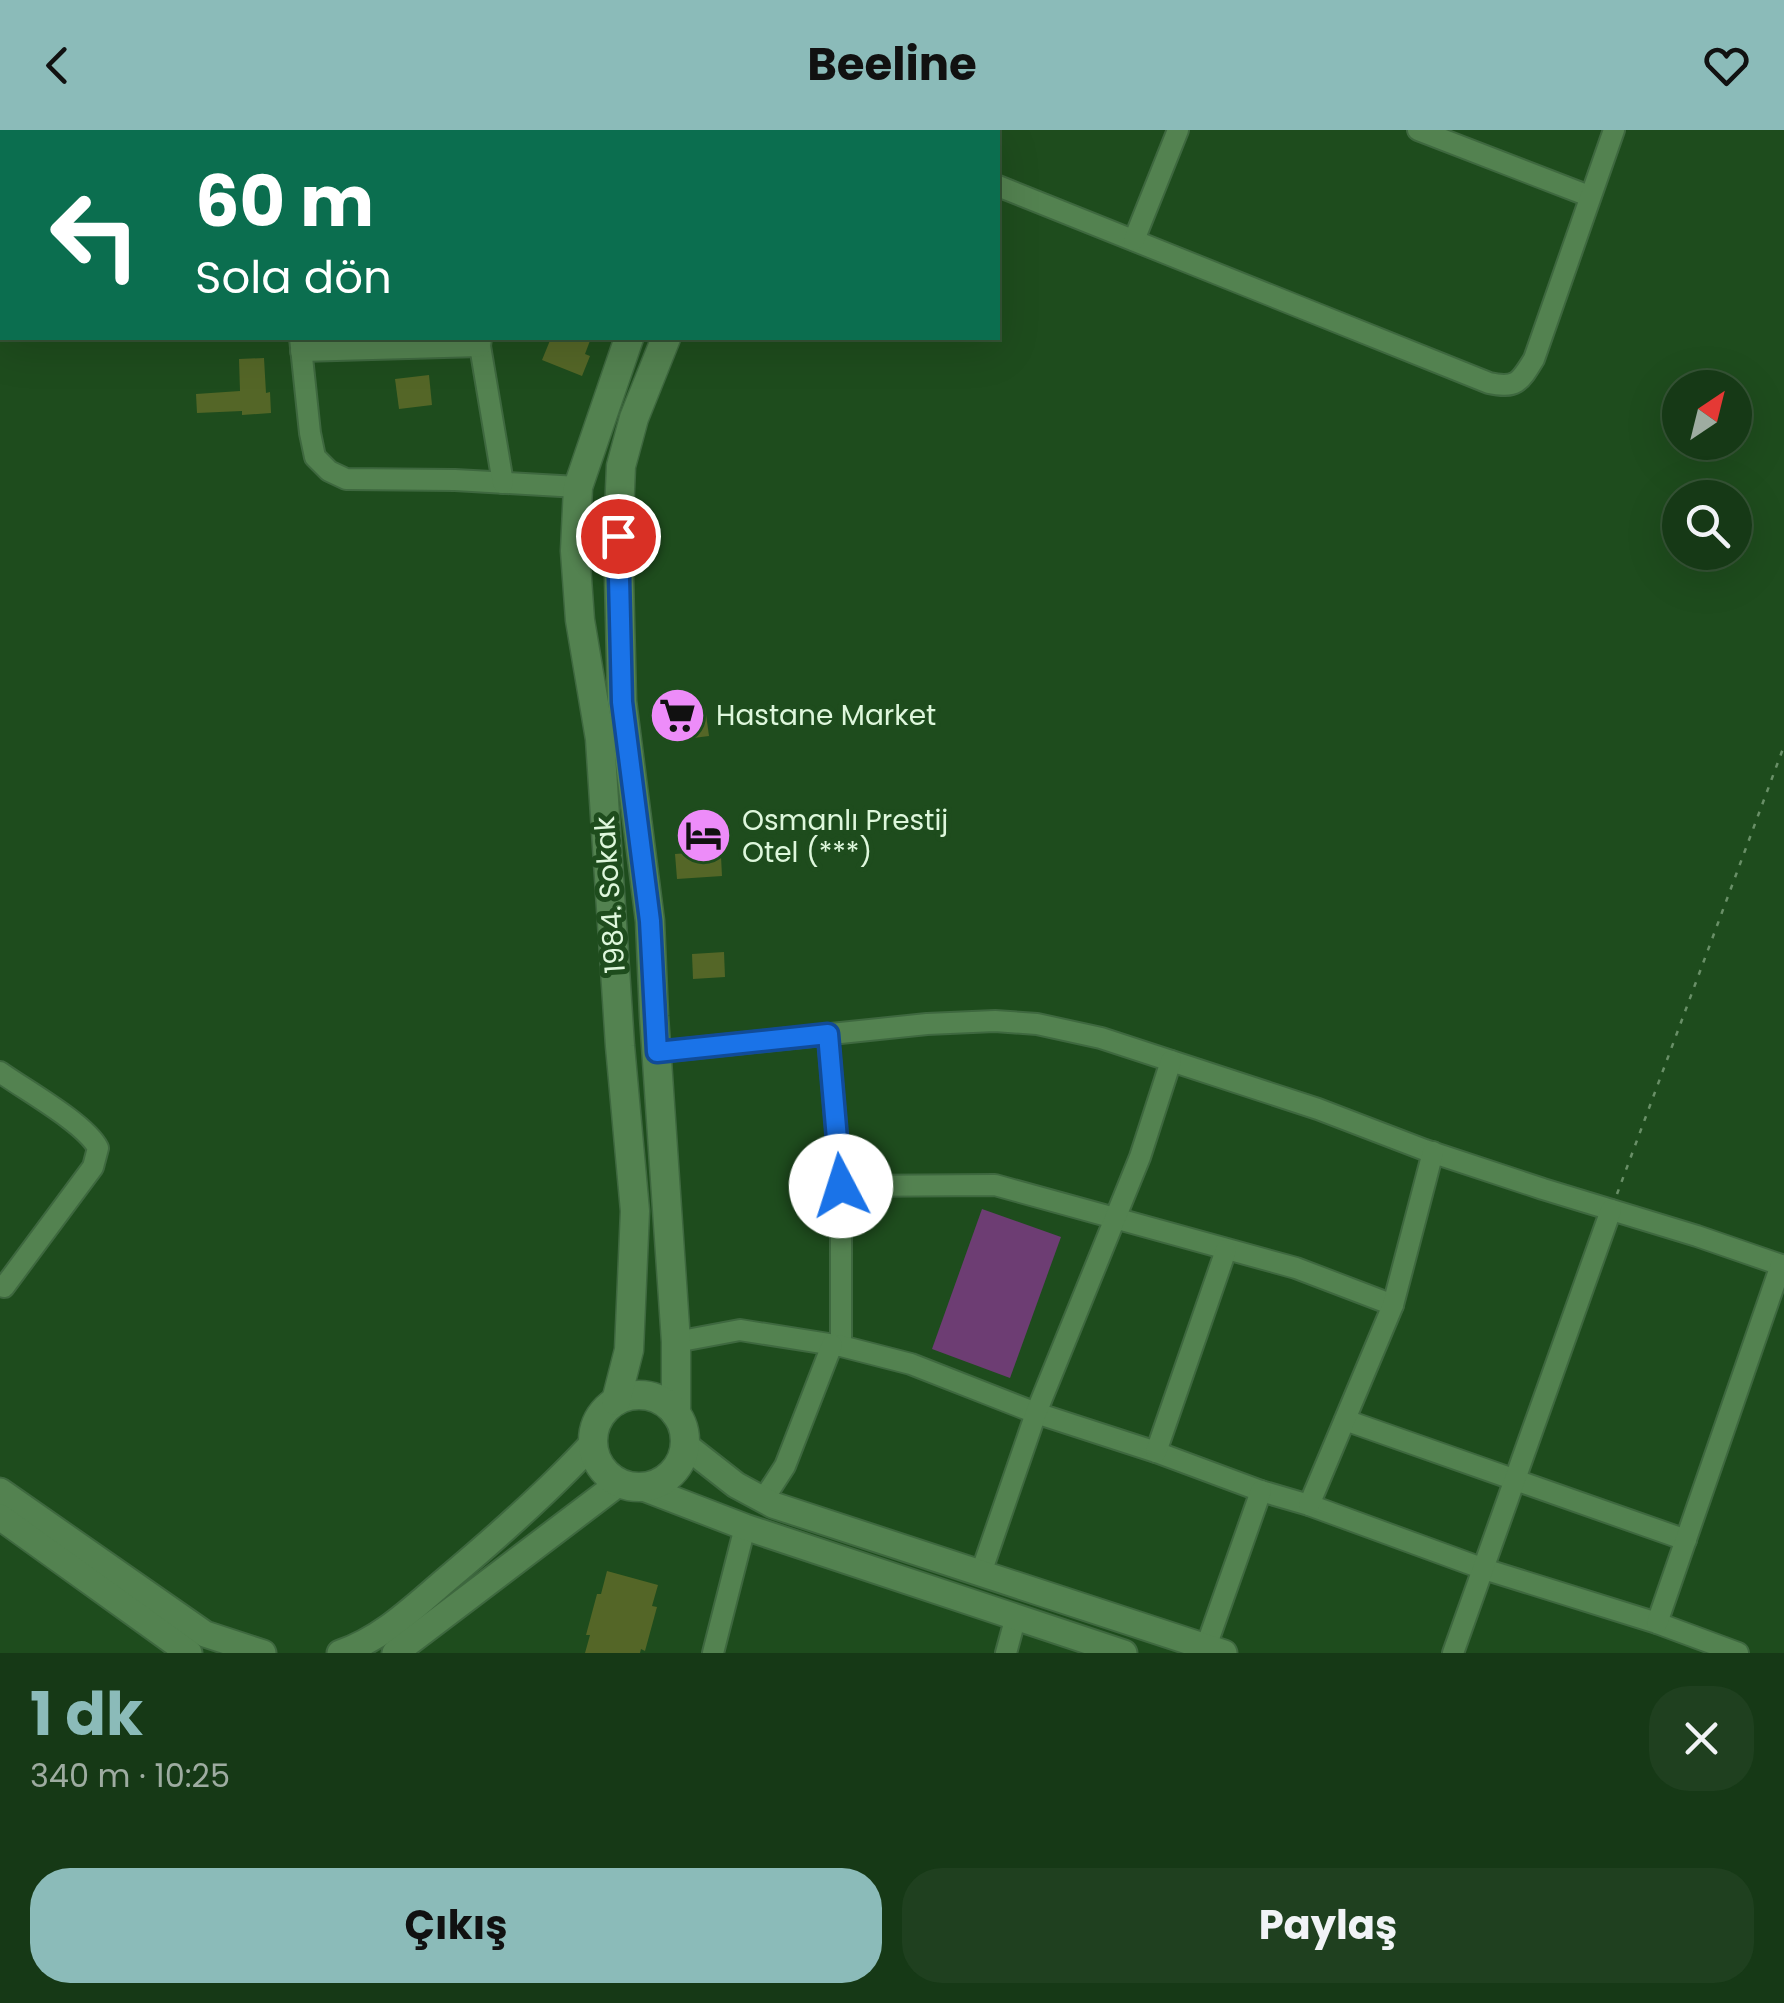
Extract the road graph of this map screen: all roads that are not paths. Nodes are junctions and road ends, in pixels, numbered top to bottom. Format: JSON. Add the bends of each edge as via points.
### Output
{"nodes":[{"id":1,"x":1178,"y":130,"type":"edge"},
{"id":2,"x":1418,"y":130,"type":"edge"},
{"id":3,"x":1614,"y":130,"type":"edge"},
{"id":4,"x":1000,"y":187,"type":"edge"},
{"id":5,"x":1589,"y":196,"type":"junction"},
{"id":6,"x":1134,"y":240,"type":"junction"},
{"id":7,"x":628,"y":340,"type":"edge"},
{"id":8,"x":665,"y":340,"type":"edge"},
{"id":9,"x":430,"y":342,"type":"edge"},
{"id":10,"x":480,"y":342,"type":"edge"},
{"id":11,"x":300,"y":344,"type":"edge"},
{"id":12,"x":596,"y":432,"type":"junction"},
{"id":13,"x":627,"y":442,"type":"junction"},
{"id":14,"x":503,"y":483,"type":"junction"},
{"id":15,"x":578,"y":487,"type":"junction"},
{"id":16,"x":828,"y":1034,"type":"junction"},
{"id":17,"x":657,"y":1052,"type":"junction"},
{"id":18,"x":1171,"y":1061,"type":"junction"},
{"id":19,"x":0,"y":1072,"type":"edge"},
{"id":20,"x":1432,"y":1152,"type":"junction"},
{"id":21,"x":841,"y":1186,"type":"junction"},
{"id":22,"x":1611,"y":1210,"type":"junction"},
{"id":23,"x":1115,"y":1218,"type":"junction"},
{"id":24,"x":1226,"y":1250,"type":"junction"},
{"id":25,"x":1782,"y":1266,"type":"edge"},
{"id":26,"x":1,"y":1288,"type":"edge"},
{"id":27,"x":1394,"y":1305,"type":"junction"},
{"id":28,"x":676,"y":1342,"type":"junction"},
{"id":29,"x":836,"y":1346,"type":"junction"},
{"id":30,"x":616,"y":1401,"type":"junction"},
{"id":31,"x":1036,"y":1413,"type":"junction"},
{"id":32,"x":676,"y":1414,"type":"junction"},
{"id":33,"x":1345,"y":1420,"type":"junction"},
{"id":34,"x":593,"y":1443,"type":"junction"},
{"id":35,"x":685,"y":1445,"type":"junction"},
{"id":36,"x":1156,"y":1452,"type":"junction"},
{"id":37,"x":1515,"y":1480,"type":"junction"},
{"id":38,"x":630,"y":1485,"type":"junction"},
{"id":39,"x":0,"y":1491,"type":"edge"},
{"id":40,"x":1261,"y":1491,"type":"junction"},
{"id":41,"x":764,"y":1500,"type":"junction"},
{"id":42,"x":1309,"y":1505,"type":"junction"},
{"id":43,"x":0,"y":1517,"type":"edge"},
{"id":44,"x":746,"y":1527,"type":"junction"},
{"id":45,"x":1686,"y":1540,"type":"junction"},
{"id":46,"x":1484,"y":1569,"type":"junction"},
{"id":47,"x":981,"y":1574,"type":"junction"},
{"id":48,"x":1016,"y":1616,"type":"junction"},
{"id":49,"x":1657,"y":1623,"type":"junction"},
{"id":50,"x":414,"y":1644,"type":"edge"},
{"id":51,"x":1215,"y":1650,"type":"edge"},
{"id":52,"x":188,"y":1653,"type":"edge"},
{"id":53,"x":263,"y":1653,"type":"edge"},
{"id":54,"x":340,"y":1653,"type":"edge"},
{"id":55,"x":395,"y":1653,"type":"edge"},
{"id":56,"x":712,"y":1653,"type":"edge"},
{"id":57,"x":1006,"y":1653,"type":"edge"},
{"id":58,"x":1124,"y":1653,"type":"edge"},
{"id":59,"x":1453,"y":1653,"type":"edge"},
{"id":60,"x":1738,"y":1653,"type":"edge"}],
"edges":[{"from":1,"to":6,"type":"street"},
{"from":2,"to":5,"type":"street"},
{"from":3,"to":5,"type":"street"},
{"from":4,"to":6,"type":"street"},
{"from":5,"to":6,"type":"street","via":[[1534,359],[1506,387]]},
{"from":7,"to":12,"type":"main road","name":"1984. Sokak"},
{"from":8,"to":13,"type":"main road"},
{"from":9,"to":10,"type":"street"},
{"from":9,"to":11,"type":"street"},
{"from":10,"to":14,"type":"street"},
{"from":11,"to":14,"type":"street","via":[[315,457],[329,470],[346,479]]},
{"from":12,"to":13,"type":"main road"},
{"from":12,"to":15,"type":"main road","name":"1984. Sokak"},
{"from":13,"to":17,"type":"main road","via":[[618,536],[622,702],[650,921]]},
{"from":14,"to":15,"type":"street"},
{"from":15,"to":30,"type":"main road","name":"1984. Sokak","via":[[580,620],[600,739],[636,1211],[629,1350]]},
{"from":16,"to":17,"type":"street"},
{"from":16,"to":18,"type":"street","via":[[927,1024],[1037,1024]]},
{"from":16,"to":21,"type":"street"},
{"from":17,"to":28,"type":"main road"},
{"from":18,"to":20,"type":"street"},
{"from":18,"to":23,"type":"street"},
{"from":19,"to":26,"type":"street","via":[[98,1148],[93,1167]]},
{"from":20,"to":22,"type":"street"},
{"from":20,"to":27,"type":"street"},
{"from":21,"to":23,"type":"street","via":[[995,1185]]},
{"from":21,"to":29,"type":"street"},
{"from":22,"to":25,"type":"street"},
{"from":22,"to":37,"type":"street"},
{"from":23,"to":24,"type":"street"},
{"from":23,"to":31,"type":"street"},
{"from":24,"to":27,"type":"street"},
{"from":24,"to":36,"type":"street"},
{"from":25,"to":45,"type":"street"},
{"from":27,"to":33,"type":"street"},
{"from":28,"to":29,"type":"street","via":[[740,1330]]},
{"from":28,"to":32,"type":"main road"},
{"from":29,"to":31,"type":"street","via":[[912,1364]]},
{"from":29,"to":41,"type":"street"},
{"from":30,"to":32,"type":"main road","via":[[648,1396]]},
{"from":30,"to":34,"type":"main road","via":[[600,1416]]},
{"from":31,"to":36,"type":"street"},
{"from":31,"to":47,"type":"street"},
{"from":32,"to":35,"type":"main road"},
{"from":33,"to":37,"type":"street"},
{"from":33,"to":42,"type":"street"},
{"from":34,"to":38,"type":"main road","via":[[602,1468]]},
{"from":34,"to":54,"type":"street","via":[[390,1627]]},
{"from":35,"to":38,"type":"main road","via":[[678,1466],[662,1481]]},
{"from":35,"to":41,"type":"street"},
{"from":36,"to":40,"type":"street"},
{"from":37,"to":45,"type":"street"},
{"from":37,"to":46,"type":"street"},
{"from":38,"to":44,"type":"street"},
{"from":38,"to":50,"type":"street"},
{"from":39,"to":53,"type":"street","via":[[204,1634]]},
{"from":40,"to":42,"type":"street"},
{"from":40,"to":51,"type":"street"},
{"from":41,"to":47,"type":"street"},
{"from":42,"to":46,"type":"street"},
{"from":43,"to":52,"type":"street"},
{"from":44,"to":48,"type":"street"},
{"from":44,"to":56,"type":"street"},
{"from":45,"to":49,"type":"street"},
{"from":46,"to":49,"type":"street"},
{"from":46,"to":59,"type":"street"},
{"from":47,"to":51,"type":"street"},
{"from":48,"to":57,"type":"street"},
{"from":48,"to":58,"type":"street"},
{"from":49,"to":60,"type":"street"},
{"from":50,"to":55,"type":"street"}]}
